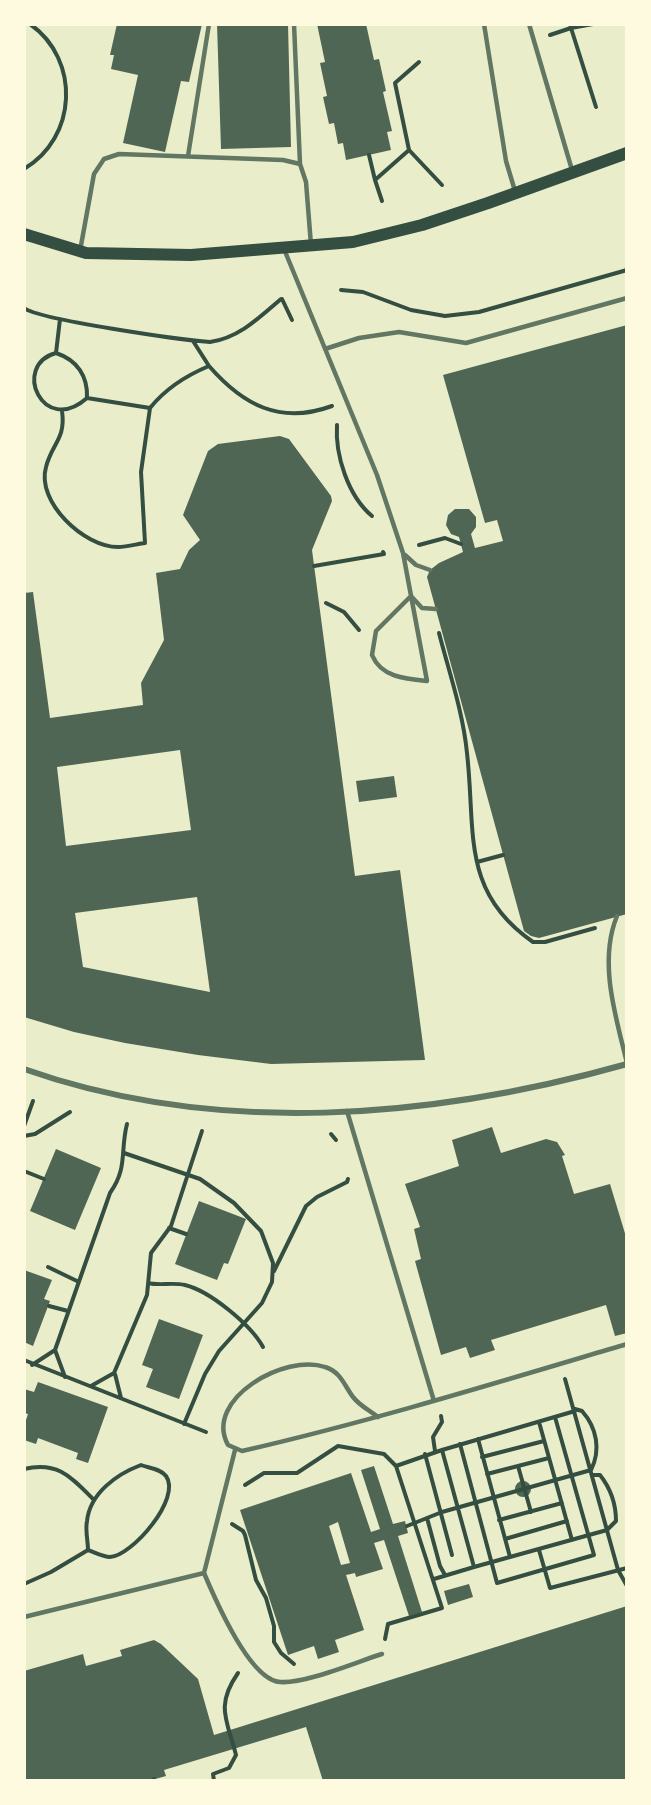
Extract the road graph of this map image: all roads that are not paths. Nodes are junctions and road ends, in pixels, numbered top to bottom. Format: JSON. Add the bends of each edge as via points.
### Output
{"nodes":[{"id":1,"x":209,"y":24,"type":"edge"},
{"id":2,"x":294,"y":24,"type":"edge"},
{"id":3,"x":484,"y":24,"type":"edge"},
{"id":4,"x":529,"y":24,"type":"edge"},
{"id":5,"x":627,"y":153,"type":"edge"},
{"id":6,"x":188,"y":156,"type":"junction"},
{"id":7,"x":300,"y":164,"type":"junction"},
{"id":8,"x":572,"y":173,"type":"junction"},
{"id":9,"x":516,"y":194,"type":"junction"},
{"id":10,"x":24,"y":234,"type":"edge"},
{"id":11,"x":311,"y":246,"type":"junction"},
{"id":12,"x":284,"y":249,"type":"junction"},
{"id":13,"x":80,"y":251,"type":"junction"},
{"id":14,"x":627,"y":298,"type":"edge"},
{"id":15,"x":325,"y":349,"type":"junction"},
{"id":16,"x":403,"y":553,"type":"junction"},
{"id":17,"x":430,"y":570,"type":"dead end"},
{"id":18,"x":411,"y":596,"type":"junction"},
{"id":19,"x":436,"y":609,"type":"dead end"},
{"id":20,"x":616,"y":919,"type":"road end"},
{"id":21,"x":627,"y":1064,"type":"edge"},
{"id":22,"x":24,"y":1069,"type":"edge"},
{"id":23,"x":347,"y":1111,"type":"junction"},
{"id":24,"x":627,"y":1344,"type":"edge"},
{"id":25,"x":434,"y":1401,"type":"junction"},
{"id":26,"x":378,"y":1417,"type":"junction"},
{"id":27,"x":235,"y":1450,"type":"junction"},
{"id":28,"x":204,"y":1573,"type":"junction"},
{"id":29,"x":24,"y":1617,"type":"edge"},
{"id":30,"x":382,"y":1654,"type":"road end"}],
"edges":[{"from":1,"to":6,"type":"lane"},
{"from":2,"to":7,"type":"lane"},
{"from":3,"to":9,"type":"lane","via":[[506,161]]},
{"from":4,"to":8,"type":"lane"},
{"from":5,"to":8,"type":"main road"},
{"from":6,"to":7,"type":"lane"},
{"from":6,"to":13,"type":"lane","via":[[118,154],[104,159],[94,174]]},
{"from":7,"to":11,"type":"lane","via":[[306,182]]},
{"from":8,"to":9,"type":"main road"},
{"from":9,"to":11,"type":"main road","via":[[422,225],[353,242]]},
{"from":10,"to":13,"type":"main road"},
{"from":11,"to":12,"type":"main road"},
{"from":12,"to":13,"type":"main road","via":[[191,255]]},
{"from":12,"to":15,"type":"lane"},
{"from":14,"to":15,"type":"lane","via":[[466,343],[399,332],[359,338]]},
{"from":15,"to":16,"type":"lane"},
{"from":16,"to":17,"type":"lane","via":[[416,565]]},
{"from":16,"to":18,"type":"lane"},
{"from":18,"to":18,"type":"lane","via":[[427,681],[406,679],[381,669],[372,655],[374,635]]},
{"from":18,"to":19,"type":"lane","via":[[422,608]]},
{"from":20,"to":21,"type":"lane","via":[[609,940],[608,966]]},
{"from":21,"to":23,"type":"street","via":[[498,1093]]},
{"from":22,"to":23,"type":"street","via":[[116,1097],[192,1109],[264,1113]]},
{"from":23,"to":25,"type":"lane"},
{"from":24,"to":25,"type":"lane"},
{"from":25,"to":26,"type":"lane"},
{"from":26,"to":27,"type":"lane"},
{"from":26,"to":27,"type":"lane","via":[[360,1405],[338,1374],[327,1367],[289,1367],[256,1379],[236,1400],[228,1413],[224,1433],[228,1445]]},
{"from":27,"to":28,"type":"lane"},
{"from":28,"to":29,"type":"lane"},
{"from":28,"to":30,"type":"lane","via":[[250,1659],[268,1679],[287,1682]]}]}
